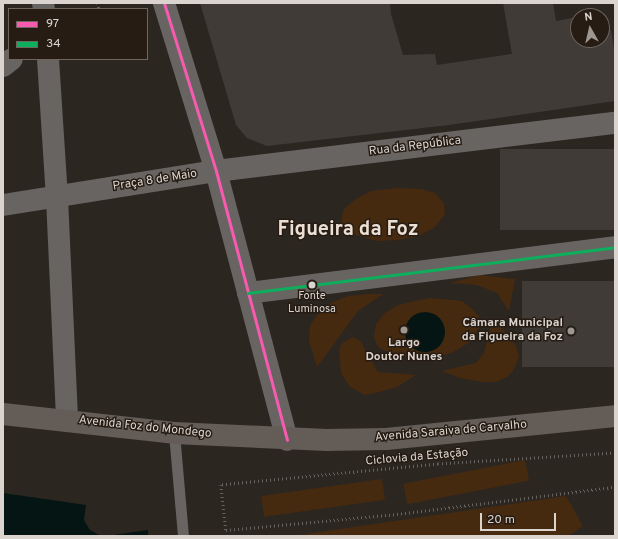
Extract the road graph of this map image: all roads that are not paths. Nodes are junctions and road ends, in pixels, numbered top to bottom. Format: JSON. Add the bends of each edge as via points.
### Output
{"nodes":[{"id":1,"x":164,"y":3,"type":"edge"},
{"id":2,"x":48,"y":60,"type":"edge"},
{"id":3,"x":615,"y":123,"type":"edge"},
{"id":4,"x":216,"y":171,"type":"junction"},
{"id":5,"x":57,"y":198,"type":"junction"},
{"id":6,"x":3,"y":205,"type":"edge"},
{"id":7,"x":615,"y":247,"type":"edge"},
{"id":8,"x":248,"y":293,"type":"junction"},
{"id":9,"x":3,"y":414,"type":"edge"},
{"id":10,"x":615,"y":416,"type":"edge"},
{"id":11,"x":67,"y":420,"type":"junction"},
{"id":12,"x":174,"y":433,"type":"junction"},
{"id":13,"x":287,"y":440,"type":"junction"},
{"id":14,"x":183,"y":536,"type":"edge"}],
"edges":[{"from":1,"to":4,"type":"street","name":"Praça 8 de Maio"},
{"from":2,"to":5,"type":"street"},
{"from":3,"to":4,"type":"street","name":"Rua da República"},
{"from":4,"to":5,"type":"street","name":"Praça 8 de Maio"},
{"from":4,"to":8,"type":"street"},
{"from":5,"to":6,"type":"street","name":"Praça 8 de Maio"},
{"from":5,"to":11,"type":"street"},
{"from":7,"to":8,"type":"street"},
{"from":8,"to":13,"type":"street"},
{"from":9,"to":11,"type":"main road","name":"Avenida Foz do Mondego"},
{"from":10,"to":13,"type":"main road","name":"Avenida Saraiva de Carvalho","via":[[386,439]]},
{"from":11,"to":12,"type":"main road","name":"Avenida Foz do Mondego"},
{"from":12,"to":13,"type":"main road","name":"Avenida Foz do Mondego"},
{"from":12,"to":14,"type":"lane"}]}
